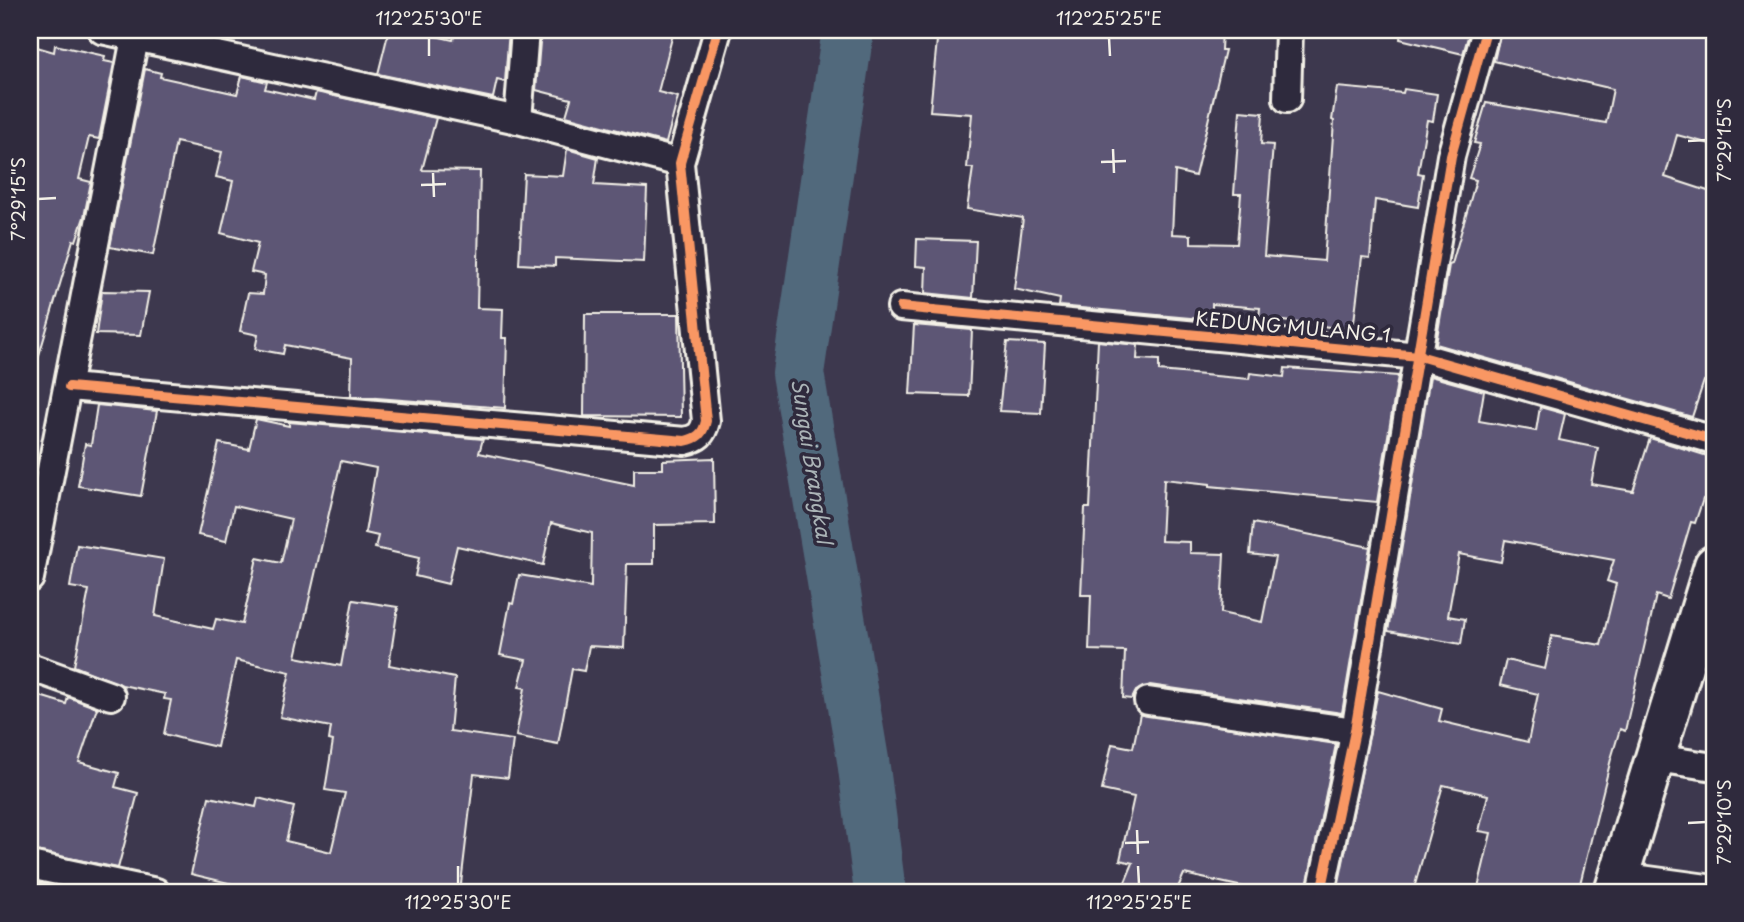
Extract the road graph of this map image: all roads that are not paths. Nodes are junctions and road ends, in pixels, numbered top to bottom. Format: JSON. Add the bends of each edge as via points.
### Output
{"nodes":[{"id":1,"x":102,"y":30,"type":"edge"},
{"id":2,"x":525,"y":30,"type":"edge"},
{"id":3,"x":718,"y":30,"type":"edge"},
{"id":4,"x":1289,"y":30,"type":"edge"},
{"id":5,"x":1486,"y":30,"type":"edge"},
{"id":6,"x":135,"y":38,"type":"junction"},
{"id":7,"x":1287,"y":99,"type":"dead end"},
{"id":8,"x":518,"y":120,"type":"junction"},
{"id":9,"x":680,"y":163,"type":"junction"},
{"id":10,"x":901,"y":307,"type":"dead end"},
{"id":11,"x":1419,"y":356,"type":"junction"},
{"id":12,"x":69,"y":387,"type":"junction"},
{"id":13,"x":1714,"y":440,"type":"edge"},
{"id":14,"x":1714,"y":565,"type":"edge"},
{"id":15,"x":30,"y":578,"type":"edge"},
{"id":16,"x":30,"y":667,"type":"edge"},
{"id":17,"x":111,"y":696,"type":"dead end"},
{"id":18,"x":1148,"y":701,"type":"dead end"},
{"id":19,"x":1355,"y":731,"type":"junction"},
{"id":20,"x":1656,"y":758,"type":"junction"},
{"id":21,"x":1714,"y":766,"type":"edge"},
{"id":22,"x":30,"y":865,"type":"edge"},
{"id":23,"x":1616,"y":884,"type":"edge"},
{"id":24,"x":1714,"y":889,"type":"edge"},
{"id":25,"x":142,"y":891,"type":"edge"},
{"id":26,"x":1321,"y":892,"type":"edge"}],
"edges":[{"from":1,"to":6,"type":"street"},
{"from":2,"to":8,"type":"street"},
{"from":3,"to":9,"type":"street"},
{"from":4,"to":7,"type":"street"},
{"from":5,"to":11,"type":"street","via":[[1451,156]]},
{"from":6,"to":8,"type":"street"},
{"from":6,"to":12,"type":"street"},
{"from":8,"to":9,"type":"street"},
{"from":9,"to":12,"type":"street","via":[[706,421],[704,431],[695,439]]},
{"from":10,"to":11,"type":"street","name":"KEDUNG MULANG 1"},
{"from":11,"to":13,"type":"street","name":"KEDUNG MULANG 1"},
{"from":11,"to":19,"type":"street"},
{"from":12,"to":15,"type":"street"},
{"from":14,"to":20,"type":"main road"},
{"from":16,"to":17,"type":"street"},
{"from":18,"to":19,"type":"street"},
{"from":19,"to":26,"type":"street"},
{"from":20,"to":21,"type":"street"},
{"from":20,"to":23,"type":"main road"},
{"from":22,"to":25,"type":"street"},
{"from":23,"to":24,"type":"street"}]}
